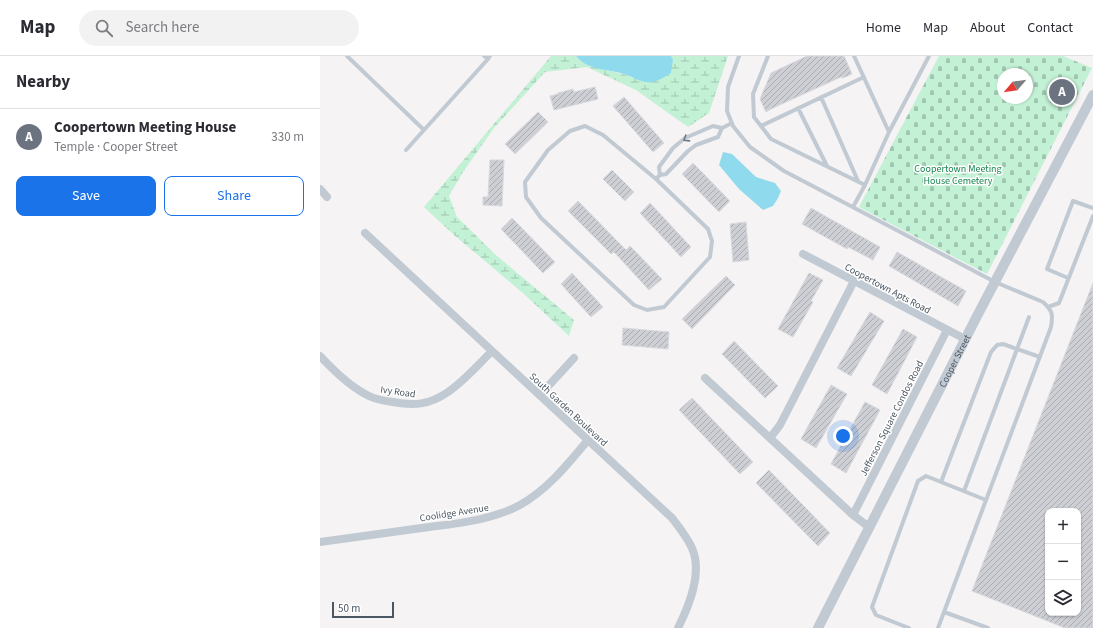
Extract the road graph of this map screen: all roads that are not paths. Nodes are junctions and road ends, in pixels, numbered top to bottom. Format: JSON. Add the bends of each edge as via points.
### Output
{"nodes":[{"id":1,"x":347,"y":56,"type":"edge"},
{"id":2,"x":739,"y":56,"type":"edge"},
{"id":3,"x":768,"y":56,"type":"edge"},
{"id":4,"x":854,"y":56,"type":"edge"},
{"id":5,"x":928,"y":56,"type":"edge"},
{"id":6,"x":487,"y":57,"type":"edge"},
{"id":7,"x":864,"y":77,"type":"junction"},
{"id":8,"x":1093,"y":95,"type":"edge"},
{"id":9,"x":821,"y":97,"type":"junction"},
{"id":10,"x":798,"y":108,"type":"junction"},
{"id":11,"x":732,"y":123,"type":"junction"},
{"id":12,"x":761,"y":126,"type":"junction"},
{"id":13,"x":722,"y":128,"type":"junction"},
{"id":14,"x":424,"y":130,"type":"junction"},
{"id":15,"x":889,"y":132,"type":"junction"},
{"id":16,"x":406,"y":150,"type":"dead end"},
{"id":17,"x":827,"y":166,"type":"junction"},
{"id":18,"x":660,"y":175,"type":"junction"},
{"id":19,"x":656,"y":179,"type":"junction"},
{"id":20,"x":858,"y":182,"type":"junction"},
{"id":21,"x":865,"y":185,"type":"junction"},
{"id":22,"x":320,"y":189,"type":"edge"},
{"id":23,"x":328,"y":197,"type":"dead end"},
{"id":24,"x":853,"y":207,"type":"junction"},
{"id":25,"x":1093,"y":208,"type":"edge"},
{"id":26,"x":1093,"y":216,"type":"edge"},
{"id":27,"x":365,"y":233,"type":"dead end"},
{"id":28,"x":802,"y":254,"type":"dead end"},
{"id":29,"x":1068,"y":278,"type":"junction"},
{"id":30,"x":854,"y":281,"type":"junction"},
{"id":31,"x":995,"y":282,"type":"junction"},
{"id":32,"x":1048,"y":307,"type":"junction"},
{"id":33,"x":1030,"y":317,"type":"dead end"},
{"id":34,"x":947,"y":330,"type":"junction"},
{"id":35,"x":965,"y":339,"type":"junction"},
{"id":36,"x":1018,"y":349,"type":"junction"},
{"id":37,"x":492,"y":351,"type":"junction"},
{"id":38,"x":1040,"y":357,"type":"junction"},
{"id":39,"x":574,"y":358,"type":"dead end"},
{"id":40,"x":322,"y":361,"type":"edge"},
{"id":41,"x":705,"y":378,"type":"dead end"},
{"id":42,"x":540,"y":395,"type":"junction"},
{"id":43,"x":770,"y":438,"type":"junction"},
{"id":44,"x":588,"y":440,"type":"junction"},
{"id":45,"x":941,"y":482,"type":"junction"},
{"id":46,"x":964,"y":491,"type":"junction"},
{"id":47,"x":986,"y":500,"type":"junction"},
{"id":48,"x":853,"y":515,"type":"junction"},
{"id":49,"x":869,"y":527,"type":"junction"},
{"id":50,"x":320,"y":542,"type":"edge"},
{"id":51,"x":944,"y":612,"type":"junction"},
{"id":52,"x":972,"y":622,"type":"junction"},
{"id":53,"x":678,"y":628,"type":"edge"},
{"id":54,"x":818,"y":628,"type":"edge"},
{"id":55,"x":909,"y":628,"type":"edge"},
{"id":56,"x":938,"y":628,"type":"edge"},
{"id":57,"x":970,"y":628,"type":"edge"},
{"id":58,"x":988,"y":628,"type":"edge"}],
"edges":[{"from":1,"to":14,"type":"lane"},
{"from":2,"to":11,"type":"lane","via":[[728,87],[727,111]]},
{"from":3,"to":12,"type":"lane","via":[[753,94],[754,117]]},
{"from":4,"to":7,"type":"lane"},
{"from":5,"to":15,"type":"lane"},
{"from":6,"to":14,"type":"lane"},
{"from":7,"to":9,"type":"lane"},
{"from":7,"to":15,"type":"lane"},
{"from":8,"to":31,"type":"street","name":"Cooper Street"},
{"from":9,"to":10,"type":"lane"},
{"from":9,"to":20,"type":"lane"},
{"from":10,"to":12,"type":"lane"},
{"from":10,"to":17,"type":"lane"},
{"from":11,"to":13,"type":"lane"},
{"from":11,"to":24,"type":"lane","via":[[750,147],[767,159]]},
{"from":12,"to":17,"type":"lane","via":[[771,139]]},
{"from":13,"to":18,"type":"lane","via":[[718,137],[688,151],[666,174]]},
{"from":13,"to":18,"type":"lane","one_way":true,"via":[[713,126],[685,138],[673,148],[659,167]]},
{"from":14,"to":16,"type":"lane"},
{"from":15,"to":21,"type":"lane"},
{"from":17,"to":20,"type":"lane"},
{"from":18,"to":19,"type":"lane"},
{"from":19,"to":19,"type":"lane","via":[[603,135],[585,126],[570,132],[548,150],[525,182],[526,197],[541,218],[634,305],[647,310],[664,307],[710,257],[712,241],[708,229]]},
{"from":20,"to":21,"type":"lane"},
{"from":21,"to":24,"type":"lane"},
{"from":22,"to":23,"type":"street"},
{"from":24,"to":31,"type":"lane"},
{"from":25,"to":29,"type":"lane","via":[[1073,201],[1047,269]]},
{"from":26,"to":29,"type":"lane"},
{"from":27,"to":37,"type":"street","name":"South Garden Boulevard"},
{"from":28,"to":30,"type":"street","name":"Coopertown Apts Road"},
{"from":29,"to":32,"type":"lane","via":[[1059,303]]},
{"from":30,"to":34,"type":"street","name":"Coopertown Apts Road"},
{"from":30,"to":43,"type":"street","via":[[780,425]]},
{"from":31,"to":32,"type":"lane"},
{"from":31,"to":35,"type":"street","name":"Cooper Street"},
{"from":32,"to":38,"type":"lane","via":[[1053,315]]},
{"from":33,"to":36,"type":"lane"},
{"from":34,"to":35,"type":"street","name":"Coopertown Apts Road"},
{"from":34,"to":48,"type":"street","name":"Jefferson Square Condos Road"},
{"from":35,"to":49,"type":"street","name":"Cooper Street"},
{"from":36,"to":38,"type":"lane"},
{"from":36,"to":45,"type":"lane","via":[[1003,344],[997,345],[991,352]]},
{"from":36,"to":46,"type":"lane"},
{"from":37,"to":40,"type":"street","name":"Ivy Road","via":[[447,393],[429,402],[415,405],[370,396]]},
{"from":37,"to":42,"type":"street","name":"South Garden Boulevard"},
{"from":38,"to":47,"type":"lane"},
{"from":39,"to":42,"type":"street"},
{"from":41,"to":43,"type":"street"},
{"from":42,"to":44,"type":"street","name":"South Garden Boulevard"},
{"from":43,"to":48,"type":"street"},
{"from":44,"to":50,"type":"street","name":"Coolidge Avenue","via":[[558,475],[541,490],[521,504],[496,515]]},
{"from":44,"to":53,"type":"street","name":"South Garden Boulevard","via":[[672,518],[692,549],[696,566],[695,584],[688,609]]},
{"from":45,"to":46,"type":"lane"},
{"from":45,"to":55,"type":"lane","via":[[926,476],[918,481],[872,607],[876,615]]},
{"from":46,"to":47,"type":"lane"},
{"from":47,"to":51,"type":"lane"},
{"from":48,"to":49,"type":"street"},
{"from":49,"to":54,"type":"street","name":"Cooper Street"},
{"from":51,"to":52,"type":"lane"},
{"from":51,"to":56,"type":"lane"},
{"from":52,"to":57,"type":"lane"},
{"from":52,"to":58,"type":"lane"}]}
